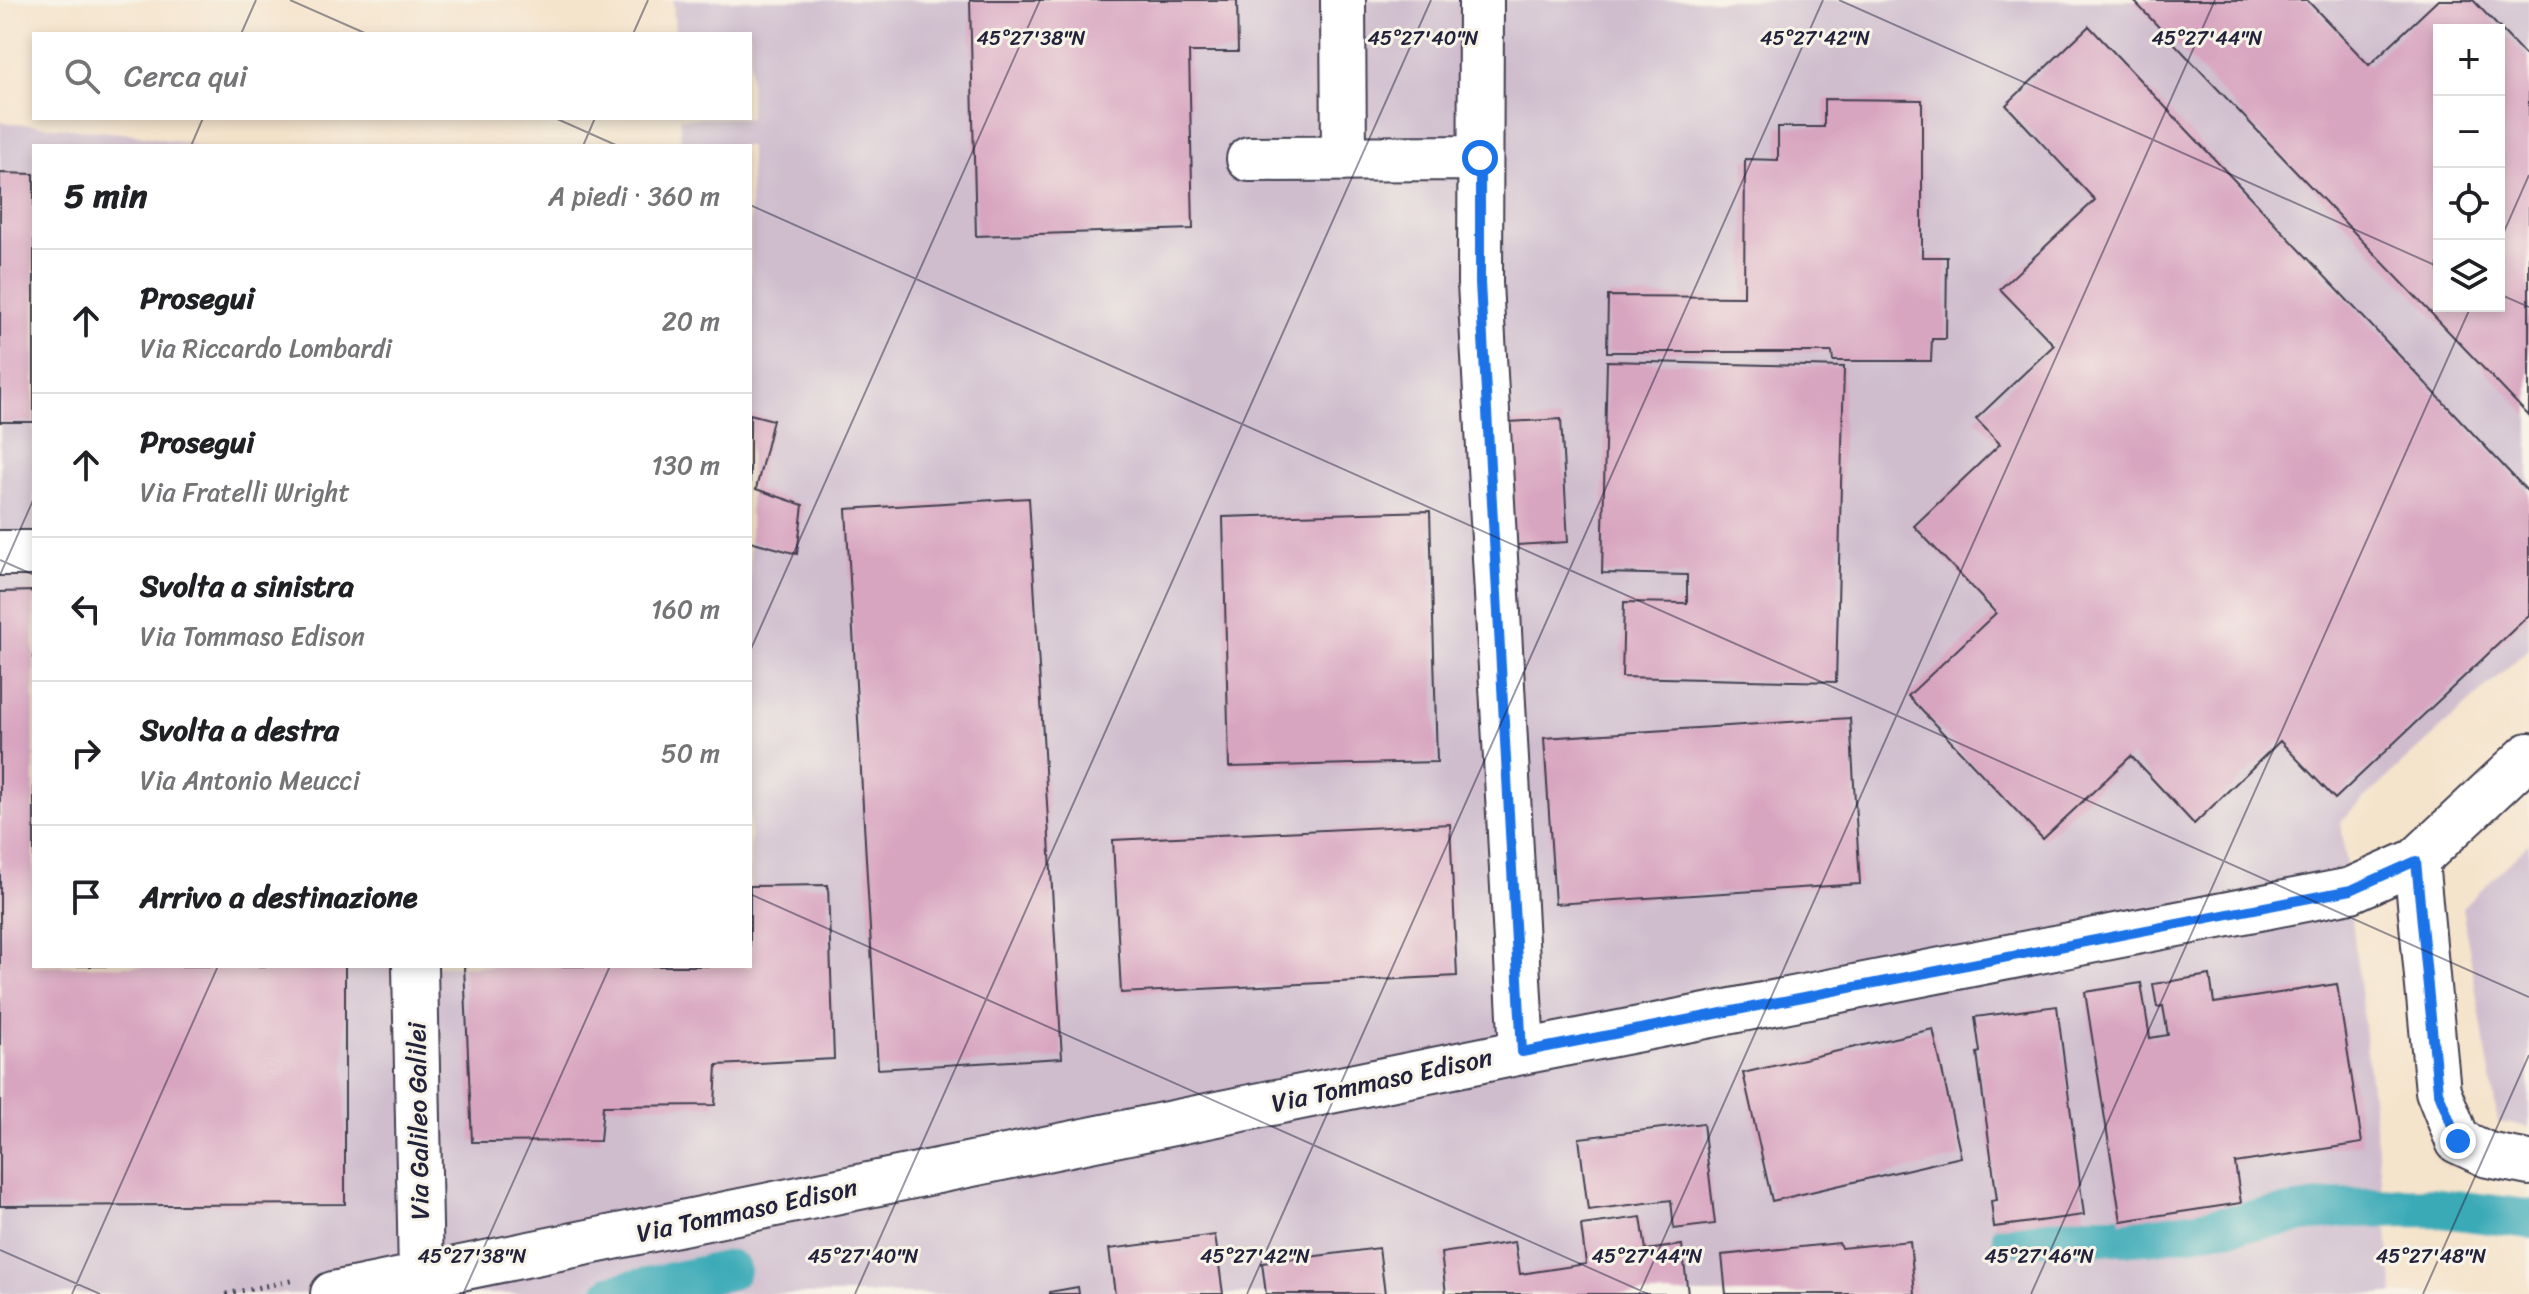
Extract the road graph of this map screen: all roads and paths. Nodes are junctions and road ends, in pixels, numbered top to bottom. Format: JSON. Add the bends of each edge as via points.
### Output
{"nodes":[{"id":1,"x":1343,"y":0,"type":"edge"},
{"id":2,"x":1481,"y":0,"type":"edge"},
{"id":3,"x":1480,"y":158,"type":"junction"},
{"id":4,"x":1249,"y":159,"type":"dead end"},
{"id":5,"x":1344,"y":159,"type":"junction"},
{"id":6,"x":0,"y":553,"type":"edge"},
{"id":7,"x":32,"y":553,"type":"edge"},
{"id":8,"x":2529,"y":755,"type":"edge"},
{"id":9,"x":2416,"y":861,"type":"junction"},
{"id":10,"x":415,"y":968,"type":"edge"},
{"id":11,"x":1522,"y":1052,"type":"junction"},
{"id":12,"x":2529,"y":1163,"type":"edge"},
{"id":13,"x":421,"y":1276,"type":"junction"},
{"id":14,"x":333,"y":1294,"type":"edge"}],
"edges":[{"from":1,"to":5,"type":"street"},
{"from":2,"to":3,"type":"street"},
{"from":3,"to":5,"type":"street"},
{"from":3,"to":11,"type":"street","via":[[1480,283]]},
{"from":4,"to":5,"type":"street"},
{"from":6,"to":7,"type":"street"},
{"from":8,"to":9,"type":"street","name":"Via Tommaso Edison"},
{"from":9,"to":11,"type":"street","name":"Via Tommaso Edison","via":[[2351,890]]},
{"from":9,"to":12,"type":"street","via":[[2438,1091],[2458,1141],[2488,1155]]},
{"from":10,"to":13,"type":"street","name":"Via Galileo Galilei"},
{"from":11,"to":13,"type":"street","name":"Via Tommaso Edison"},
{"from":13,"to":14,"type":"street","name":"Via Tommaso Edison"}]}
